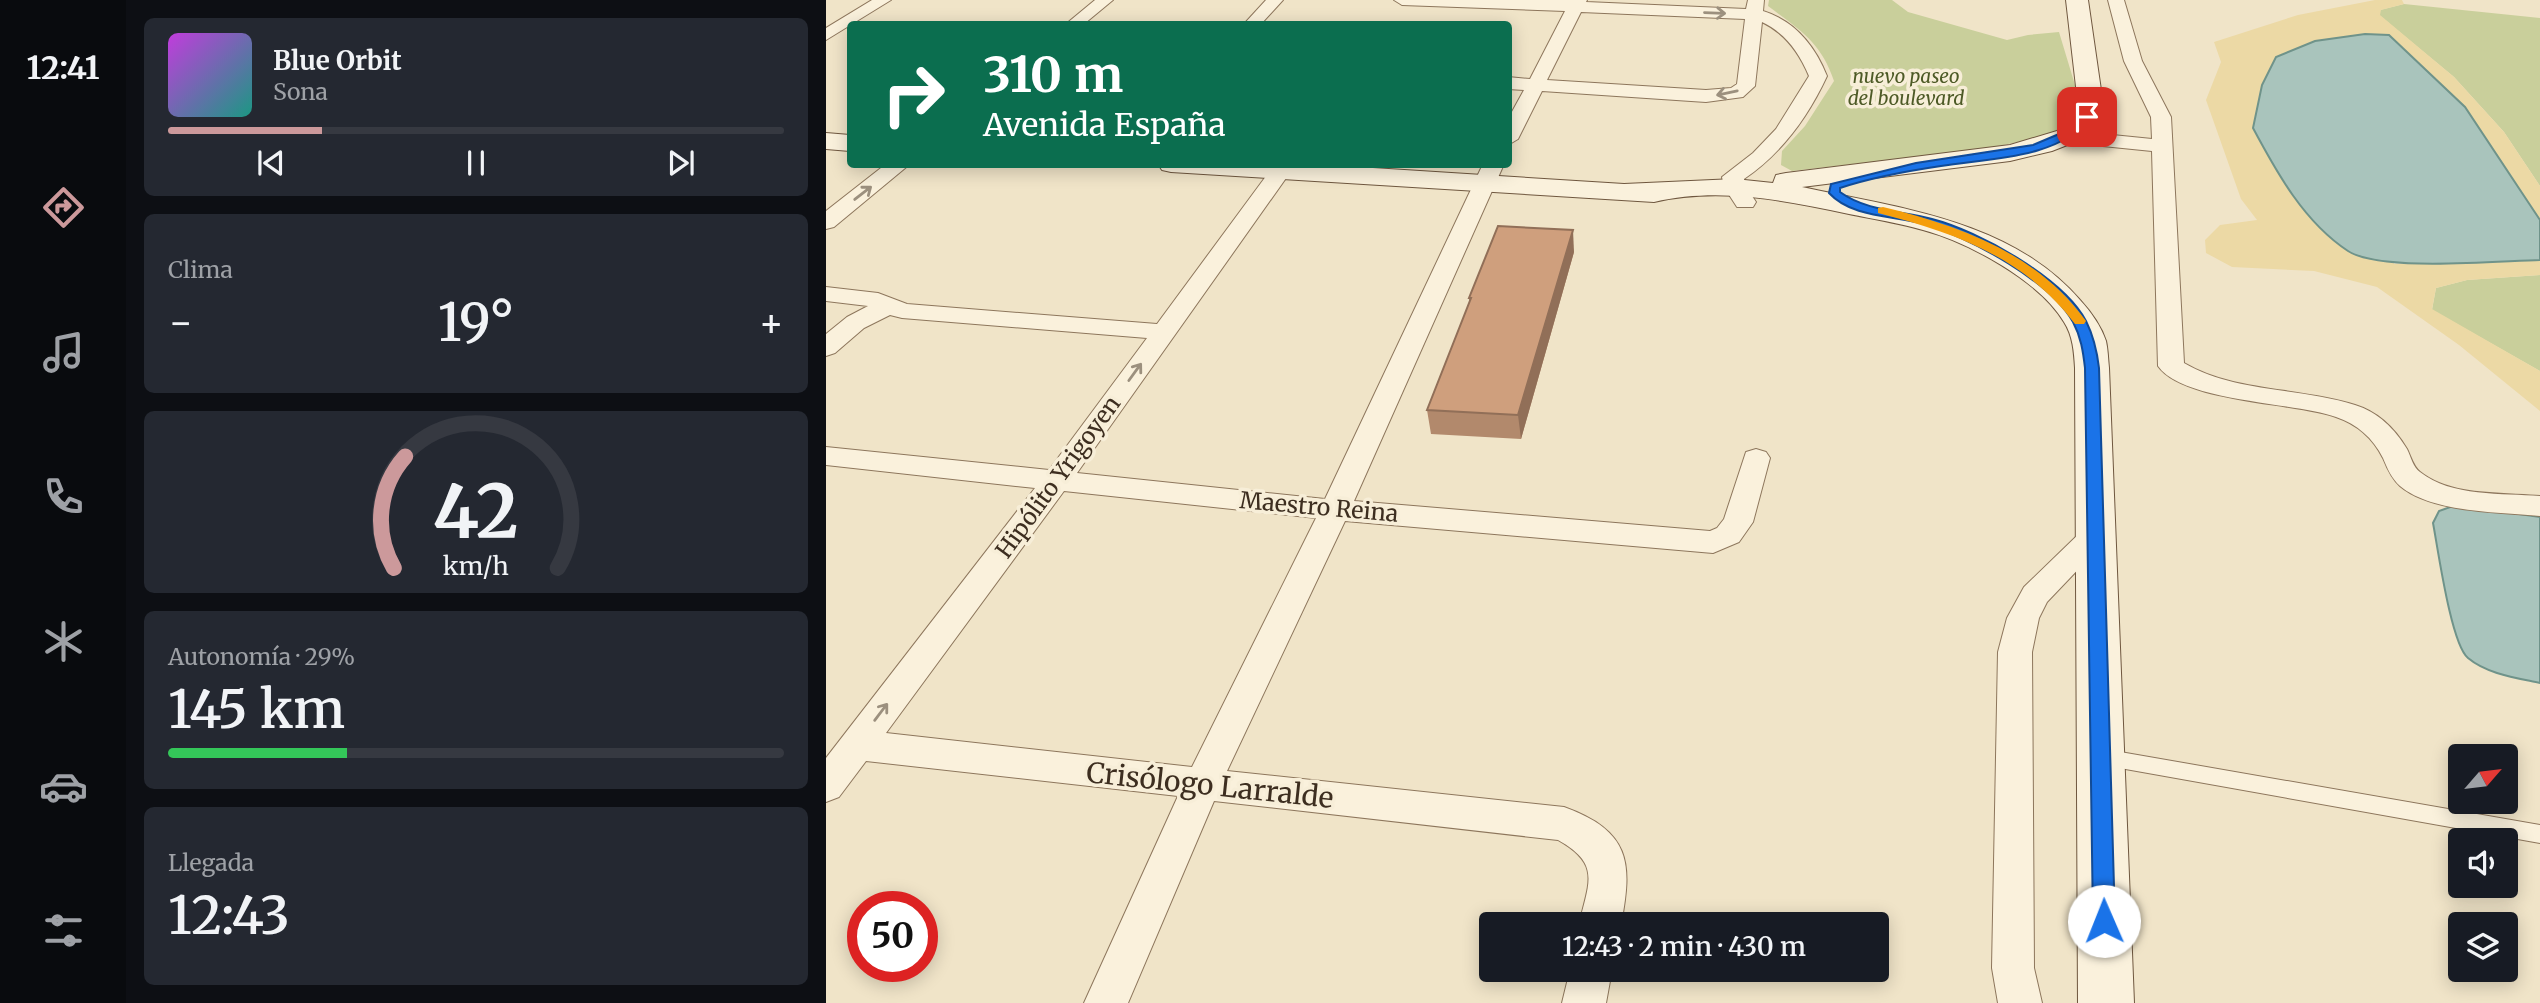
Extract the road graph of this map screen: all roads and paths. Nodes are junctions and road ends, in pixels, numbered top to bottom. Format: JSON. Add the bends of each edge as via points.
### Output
{"nodes":[{"id":1,"x":883,"y":0,"type":"edge"},
{"id":2,"x":1105,"y":0,"type":"edge"},
{"id":3,"x":1275,"y":0,"type":"edge"},
{"id":4,"x":1411,"y":0,"type":"edge"},
{"id":5,"x":2077,"y":0,"type":"edge"},
{"id":6,"x":2116,"y":0,"type":"edge"},
{"id":7,"x":1577,"y":4,"type":"edge"},
{"id":8,"x":1755,"y":7,"type":"edge"},
{"id":9,"x":1400,"y":8,"type":"edge"},
{"id":10,"x":857,"y":21,"type":"edge"},
{"id":11,"x":1078,"y":21,"type":"edge"},
{"id":12,"x":1255,"y":21,"type":"edge"},
{"id":13,"x":847,"y":29,"type":"edge"},
{"id":14,"x":830,"y":43,"type":"edge"},
{"id":15,"x":1512,"y":83,"type":"edge"},
{"id":16,"x":1538,"y":85,"type":"junction"},
{"id":17,"x":1512,"y":132,"type":"edge"},
{"id":18,"x":2070,"y":132,"type":"junction"},
{"id":19,"x":826,"y":141,"type":"edge"},
{"id":20,"x":2161,"y":142,"type":"junction"},
{"id":21,"x":847,"y":143,"type":"edge"},
{"id":22,"x":1763,"y":157,"type":"junction"},
{"id":23,"x":1916,"y":167,"type":"junction"},
{"id":24,"x":895,"y":168,"type":"edge"},
{"id":25,"x":1283,"y":168,"type":"edge"},
{"id":26,"x":1489,"y":174,"type":"edge"},
{"id":27,"x":1740,"y":194,"type":"junction"},
{"id":28,"x":1817,"y":196,"type":"junction"},
{"id":29,"x":826,"y":222,"type":"edge"},
{"id":30,"x":826,"y":294,"type":"edge"},
{"id":31,"x":891,"y":306,"type":"junction"},
{"id":32,"x":1164,"y":332,"type":"junction"},
{"id":33,"x":826,"y":348,"type":"edge"},
{"id":34,"x":826,"y":456,"type":"edge"},
{"id":35,"x":1756,"y":458,"type":"dead end"},
{"id":36,"x":1056,"y":480,"type":"junction"},
{"id":37,"x":2540,"y":506,"type":"edge"},
{"id":38,"x":1335,"y":510,"type":"junction"},
{"id":39,"x":2095,"y":536,"type":"junction"},
{"id":40,"x":856,"y":745,"type":"junction"},
{"id":41,"x":2101,"y":757,"type":"junction"},
{"id":42,"x":1202,"y":784,"type":"junction"},
{"id":43,"x":826,"y":786,"type":"edge"},
{"id":44,"x":2540,"y":834,"type":"edge"},
{"id":45,"x":1602,"y":912,"type":"edge"},
{"id":46,"x":1588,"y":982,"type":"edge"},
{"id":47,"x":1106,"y":1003,"type":"edge"},
{"id":48,"x":1584,"y":1003,"type":"edge"},
{"id":49,"x":2020,"y":1003,"type":"edge"},
{"id":50,"x":2106,"y":1003,"type":"edge"}],
"edges":[{"from":1,"to":10,"type":"street"},
{"from":2,"to":11,"type":"street"},
{"from":3,"to":12,"type":"street"},
{"from":4,"to":7,"type":"street"},
{"from":4,"to":9,"type":"street"},
{"from":5,"to":18,"type":"main road","via":[[2091,100],[2087,117]]},
{"from":6,"to":20,"type":"street","via":[[2140,82],[2161,117]]},
{"from":7,"to":8,"type":"street","one_way":true},
{"from":7,"to":16,"type":"street"},
{"from":8,"to":16,"type":"street","one_way":true,"via":[[1746,86],[1735,93],[1706,96]]},
{"from":8,"to":22,"type":"street","via":[[1802,46],[1818,76],[1802,109]]},
{"from":13,"to":14,"type":"street"},
{"from":15,"to":16,"type":"street"},
{"from":16,"to":17,"type":"street"},
{"from":18,"to":20,"type":"street"},
{"from":18,"to":23,"type":"main road","via":[[2036,148]]},
{"from":19,"to":21,"type":"main road"},
{"from":20,"to":37,"type":"street","via":[[2171,366],[2203,384],[2301,400],[2366,419],[2390,444],[2408,477],[2442,494]]},
{"from":22,"to":27,"type":"street","via":[[1733,177]]},
{"from":22,"to":28,"type":"street","via":[[1765,171]]},
{"from":23,"to":28,"type":"main road"},
{"from":23,"to":28,"type":"main road"},
{"from":29,"to":24,"type":"street","one_way":true},
{"from":25,"to":26,"type":"main road"},
{"from":25,"to":32,"type":"street","name":"Hipólito Yrigoyen"},
{"from":26,"to":27,"type":"main road","via":[[1629,191]]},
{"from":26,"to":38,"type":"street"},
{"from":27,"to":28,"type":"main road"},
{"from":28,"to":39,"type":"main road","via":[[1932,223],[1980,241],[2059,294],[2089,341]]},
{"from":30,"to":31,"type":"street","via":[[878,300]]},
{"from":31,"to":32,"type":"street","via":[[902,311]]},
{"from":31,"to":33,"type":"street","via":[[849,325]]},
{"from":36,"to":32,"type":"street","name":"Hipólito Yrigoyen","one_way":true},
{"from":34,"to":36,"type":"street","name":"Maestro Reina"},
{"from":35,"to":38,"type":"street","name":"Maestro Reina","via":[[1738,522],[1728,535],[1713,542]]},
{"from":36,"to":38,"type":"street","name":"Maestro Reina"},
{"from":40,"to":36,"type":"street","name":"Hipólito Yrigoyen","one_way":true},
{"from":38,"to":42,"type":"street"},
{"from":39,"to":41,"type":"main road"},
{"from":39,"to":49,"type":"street","via":[[2035,595],[2023,618],[2015,652],[2013,968]]},
{"from":40,"to":42,"type":"street","name":"Crisólogo Larralde"},
{"from":40,"to":43,"type":"street","name":"Hipólito Yrigoyen"},
{"from":41,"to":44,"type":"lane"},
{"from":41,"to":50,"type":"main road"},
{"from":42,"to":45,"type":"street","name":"Crisólogo Larralde","via":[[1564,824],[1592,838],[1608,860]]},
{"from":42,"to":47,"type":"street"},
{"from":46,"to":48,"type":"street"}]}
